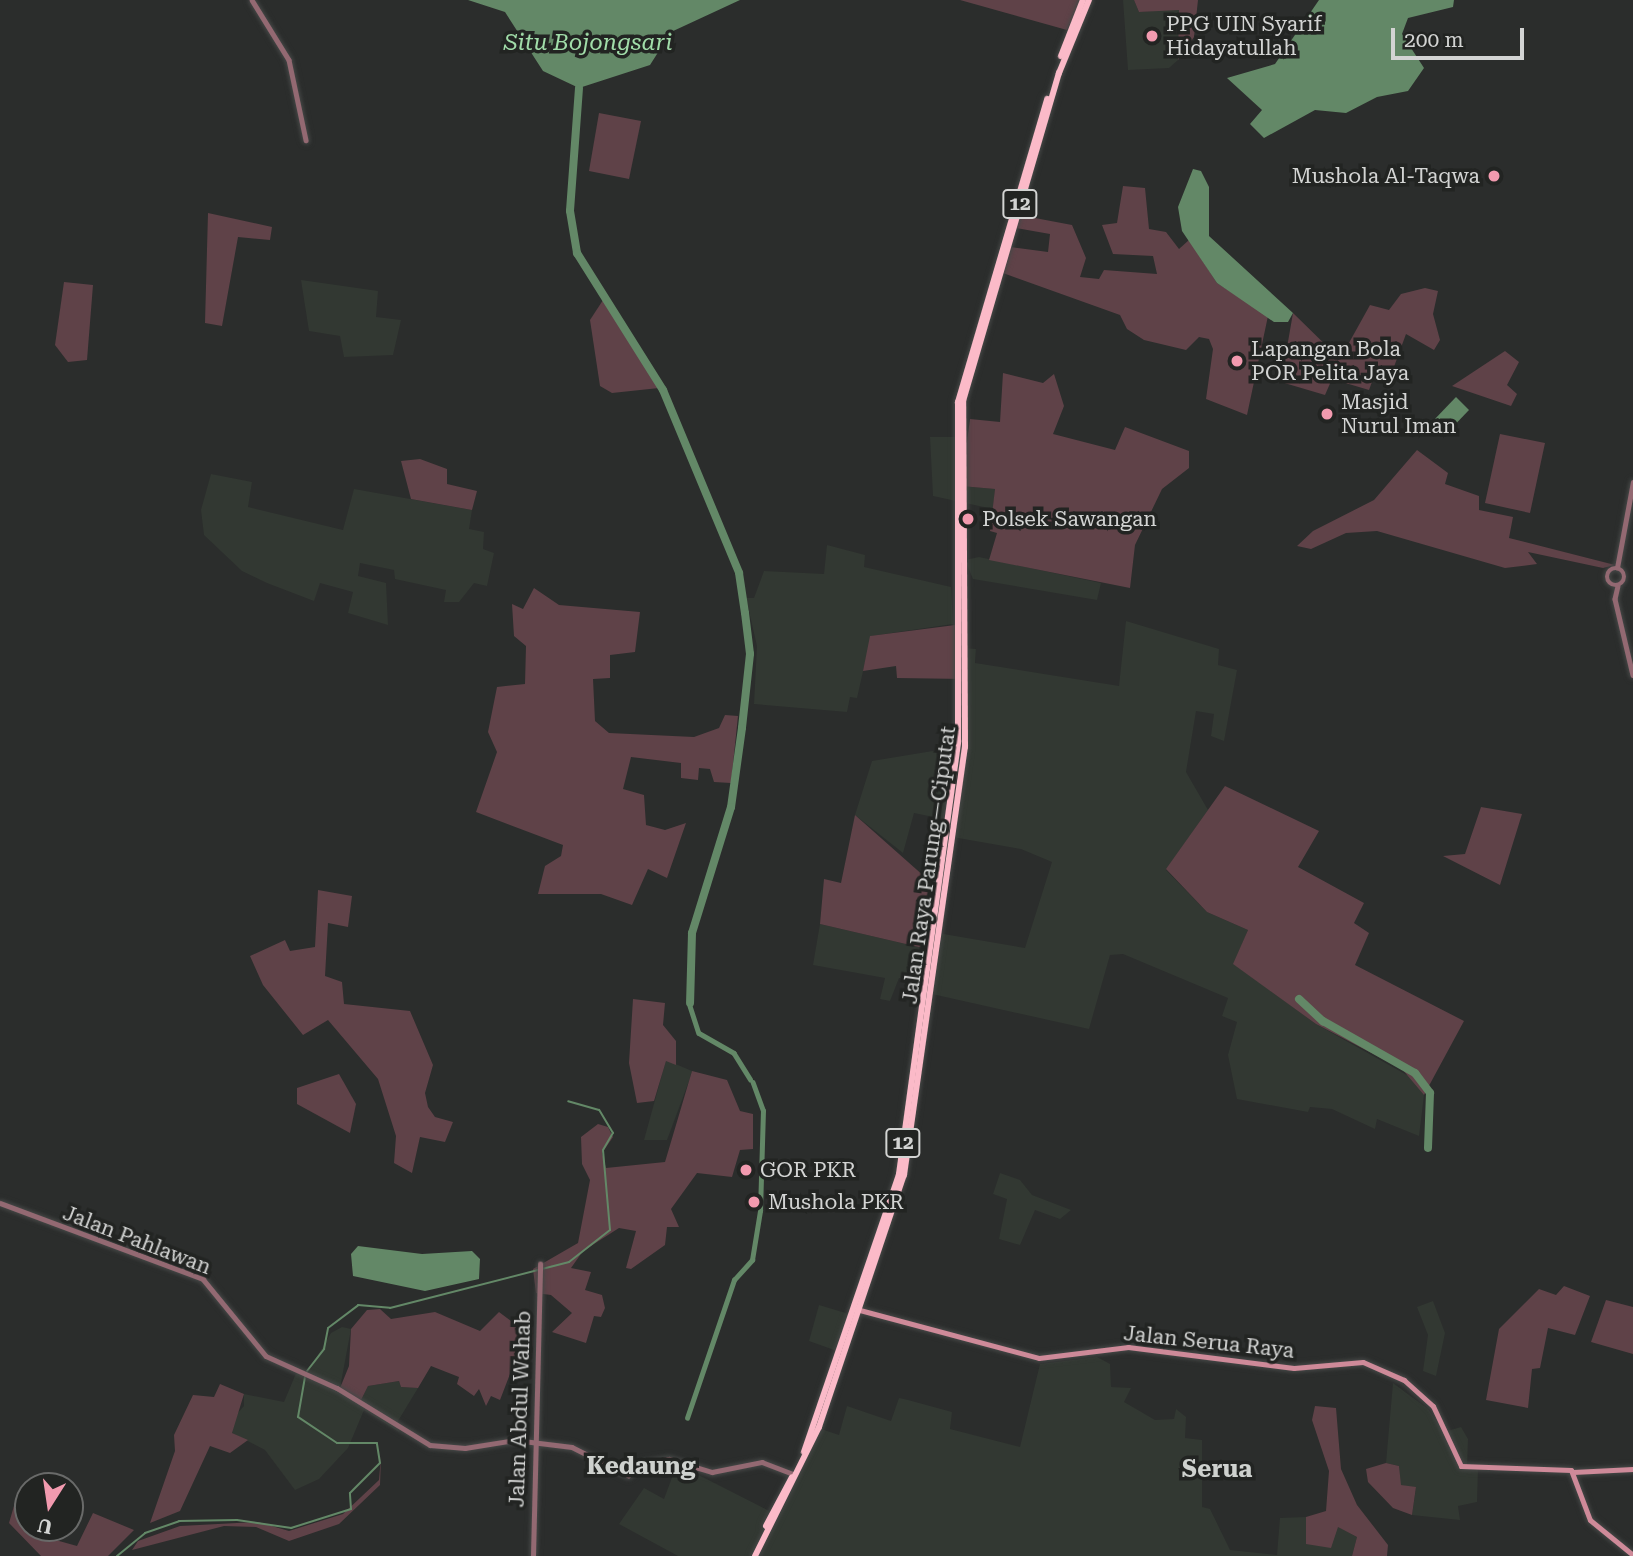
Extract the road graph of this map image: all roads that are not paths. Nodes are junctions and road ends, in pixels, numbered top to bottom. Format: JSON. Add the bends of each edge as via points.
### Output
{"nodes":[{"id":1,"x":252,"y":0,"type":"edge"},
{"id":2,"x":1083,"y":0,"type":"edge"},
{"id":3,"x":1089,"y":0,"type":"edge"},
{"id":4,"x":1071,"y":33,"type":"junction"},
{"id":5,"x":306,"y":140,"type":"dead end"},
{"id":6,"x":1633,"y":482,"type":"edge"},
{"id":7,"x":1617,"y":568,"type":"junction"},
{"id":8,"x":1618,"y":586,"type":"junction"},
{"id":9,"x":1633,"y":675,"type":"edge"},
{"id":10,"x":0,"y":1203,"type":"edge"},
{"id":11,"x":540,"y":1266,"type":"dead end"},
{"id":12,"x":857,"y":1310,"type":"junction"},
{"id":13,"x":531,"y":1442,"type":"junction"},
{"id":14,"x":1633,"y":1469,"type":"edge"},
{"id":15,"x":1573,"y":1472,"type":"junction"},
{"id":16,"x":793,"y":1474,"type":"junction"},
{"id":17,"x":1633,"y":1555,"type":"edge"},
{"id":18,"x":533,"y":1556,"type":"edge"},
{"id":19,"x":753,"y":1556,"type":"edge"}],
"edges":[{"from":1,"to":5,"type":"street","via":[[289,60]]},
{"from":2,"to":4,"type":"highway","name":"Jalan Raya Parung—Ciputat","number":"12"},
{"from":3,"to":4,"type":"highway","name":"Jalan Raya Parung—Ciputat","number":"12"},
{"from":4,"to":12,"type":"highway","name":"Jalan Raya Parung—Ciputat","number":"12","via":[[1006,244],[960,432],[963,704],[950,835],[904,1175]]},
{"from":6,"to":7,"type":"street"},
{"from":7,"to":8,"type":"street","via":[[1625,578]]},
{"from":7,"to":8,"type":"street","via":[[1608,577]]},
{"from":8,"to":9,"type":"street","via":[[1615,599]]},
{"from":10,"to":13,"type":"street","name":"Jalan Pahlawan","via":[[203,1279],[255,1346],[436,1447]]},
{"from":11,"to":13,"type":"street","name":"Jalan Abdul Wahab"},
{"from":12,"to":15,"type":"main road","name":"Jalan Serua Raya","via":[[1039,1358],[1128,1347],[1294,1368],[1353,1359],[1404,1380],[1433,1406],[1461,1466]]},
{"from":12,"to":16,"type":"highway","name":"Jalan Raya Parung—Ciputat","number":"12"},
{"from":12,"to":19,"type":"highway","name":"Jalan Raya Parung—Ciputat","number":"12","via":[[810,1450]]},
{"from":13,"to":16,"type":"street","name":"Jalan Pahlawan","via":[[590,1453],[628,1475],[643,1463],[669,1459],[712,1472],[762,1462]]},
{"from":13,"to":18,"type":"street","name":"Jalan Abdul Wahab"},
{"from":14,"to":15,"type":"main road"},
{"from":15,"to":17,"type":"main road","via":[[1590,1520]]},
{"from":16,"to":19,"type":"highway","name":"Jalan Raya Parung—Ciputat","number":"12"}]}
